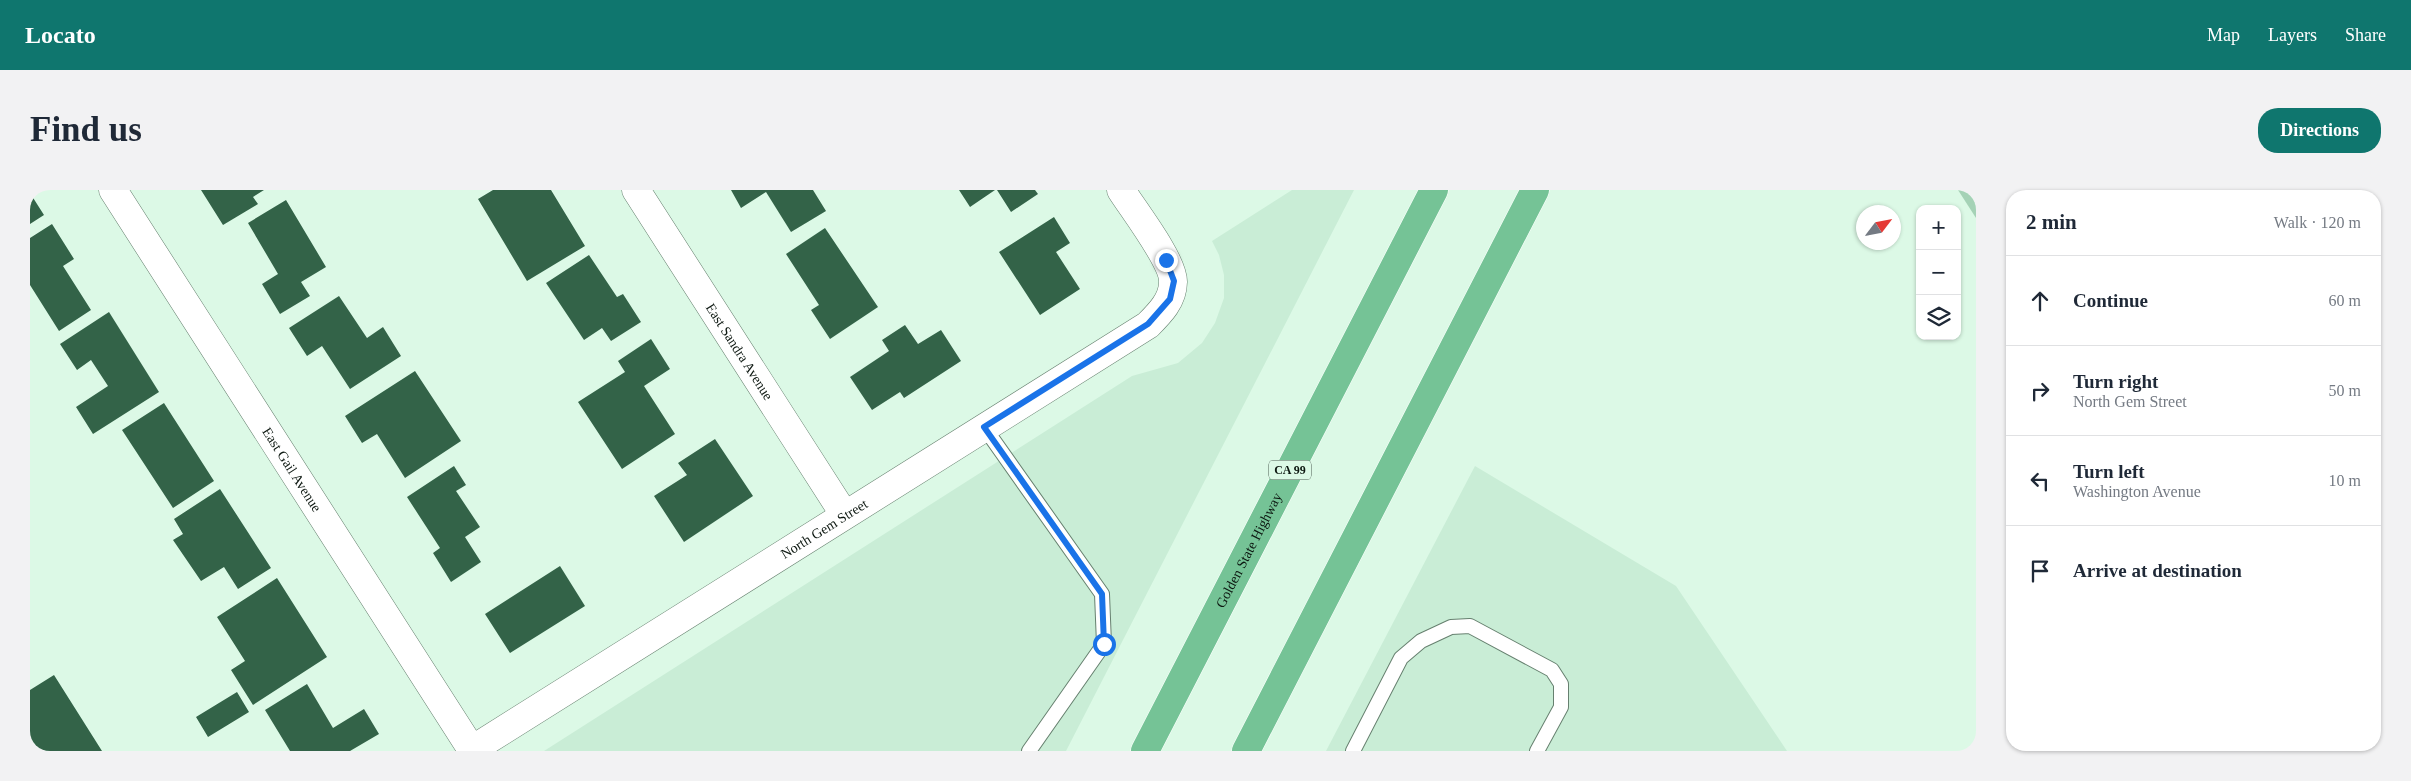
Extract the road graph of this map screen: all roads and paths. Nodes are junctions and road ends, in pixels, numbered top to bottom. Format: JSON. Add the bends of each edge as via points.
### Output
{"nodes":[{"id":1,"x":113,"y":190,"type":"edge"},
{"id":2,"x":636,"y":190,"type":"edge"},
{"id":3,"x":1121,"y":190,"type":"edge"},
{"id":4,"x":1434,"y":190,"type":"edge"},
{"id":5,"x":1535,"y":190,"type":"edge"},
{"id":6,"x":984,"y":427,"type":"junction"},
{"id":7,"x":844,"y":514,"type":"junction"},
{"id":8,"x":471,"y":750,"type":"edge"},
{"id":9,"x":1030,"y":751,"type":"edge"},
{"id":10,"x":1145,"y":751,"type":"edge"},
{"id":11,"x":1246,"y":751,"type":"edge"},
{"id":12,"x":1353,"y":751,"type":"edge"},
{"id":13,"x":1537,"y":751,"type":"edge"}],
"edges":[{"from":1,"to":8,"type":"street","name":"East Gail Avenue"},
{"from":2,"to":7,"type":"street","name":"East Sandra Avenue"},
{"from":3,"to":6,"type":"street","name":"North Gem Street","via":[[1166,260],[1174,281],[1170,299],[1148,324]]},
{"from":4,"to":10,"type":"highway","name":"Golden State Highway","number":"CA 99"},
{"from":5,"to":11,"type":"highway"},
{"from":6,"to":7,"type":"street","name":"North Gem Street"},
{"from":6,"to":9,"type":"lane","via":[[1102,594],[1104,644]]},
{"from":7,"to":8,"type":"street","name":"North Gem Street"},
{"from":12,"to":13,"type":"lane","via":[[1400,658],[1421,641],[1452,627],[1470,626],[1552,670],[1561,684],[1561,707]]}]}
